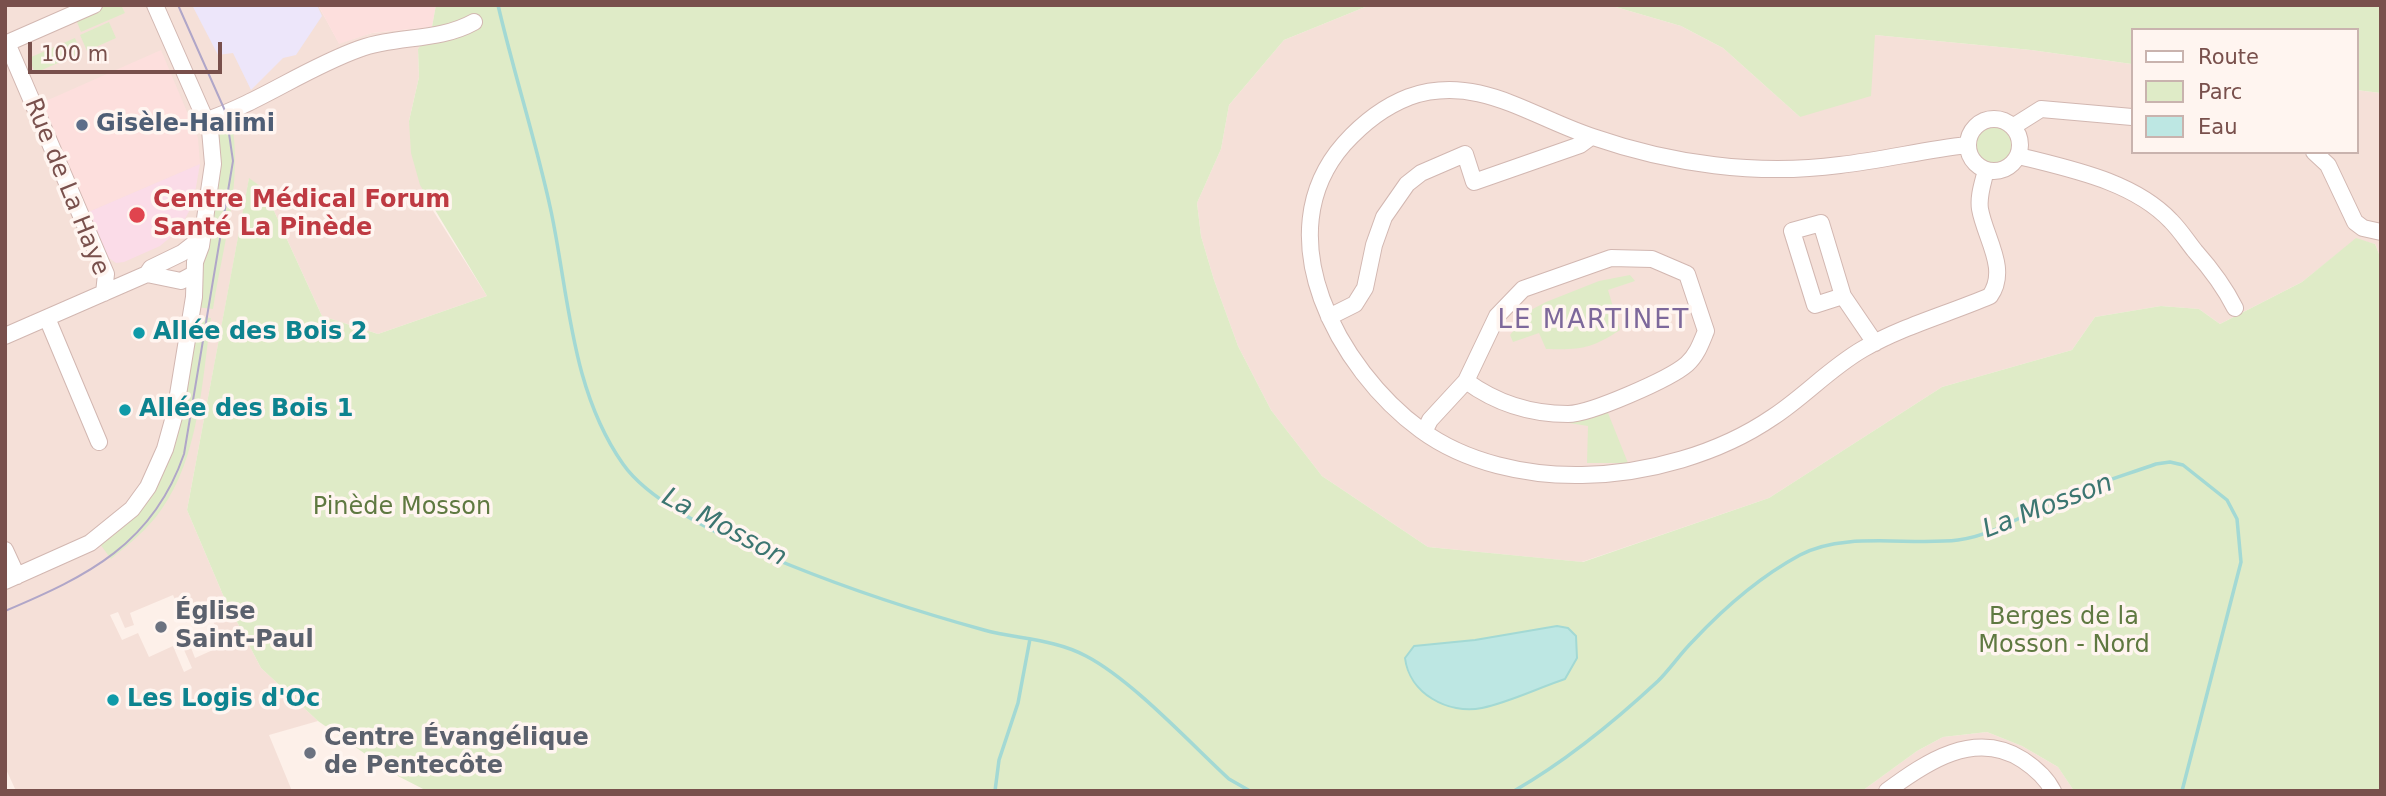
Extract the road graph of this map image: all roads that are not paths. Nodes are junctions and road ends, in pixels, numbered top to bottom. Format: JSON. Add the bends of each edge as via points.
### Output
{"nodes":[{"id":1,"x":94,"y":5,"type":"edge"},
{"id":2,"x":156,"y":5,"type":"edge"},
{"id":3,"x":474,"y":22,"type":"dead end"},
{"id":4,"x":6,"y":44,"type":"edge"},
{"id":5,"x":2130,"y":117,"type":"edge"},
{"id":6,"x":206,"y":120,"type":"junction"},
{"id":7,"x":2014,"y":127,"type":"junction"},
{"id":8,"x":1591,"y":137,"type":"junction"},
{"id":9,"x":1967,"y":145,"type":"junction"},
{"id":10,"x":2316,"y":154,"type":"edge"},
{"id":11,"x":2019,"y":156,"type":"junction"},
{"id":12,"x":1986,"y":170,"type":"junction"},
{"id":13,"x":2381,"y":232,"type":"edge"},
{"id":14,"x":185,"y":263,"type":"junction"},
{"id":15,"x":147,"y":274,"type":"junction"},
{"id":16,"x":175,"y":279,"type":"junction"},
{"id":17,"x":104,"y":293,"type":"junction"},
{"id":18,"x":1843,"y":296,"type":"junction"},
{"id":19,"x":191,"y":302,"type":"junction"},
{"id":20,"x":2235,"y":308,"type":"dead end"},
{"id":21,"x":1329,"y":317,"type":"junction"},
{"id":22,"x":47,"y":318,"type":"junction"},
{"id":23,"x":5,"y":336,"type":"edge"},
{"id":24,"x":1875,"y":343,"type":"junction"},
{"id":25,"x":1466,"y":381,"type":"junction"},
{"id":26,"x":1424,"y":432,"type":"junction"},
{"id":27,"x":99,"y":442,"type":"dead end"},
{"id":28,"x":5,"y":550,"type":"edge"},
{"id":29,"x":11,"y":579,"type":"edge"},
{"id":30,"x":1887,"y":791,"type":"edge"},
{"id":31,"x":2053,"y":791,"type":"edge"}],
"edges":[{"from":1,"to":4,"type":"street"},
{"from":2,"to":6,"type":"street"},
{"from":3,"to":6,"type":"street","via":[[444,35],[360,48]]},
{"from":4,"to":17,"type":"street","name":"Rue de La Haye","via":[[106,274]]},
{"from":5,"to":7,"type":"street","via":[[2041,109]]},
{"from":6,"to":14,"type":"street","via":[[213,163],[200,239]]},
{"from":7,"to":9,"type":"street","via":[[1998,118],[1980,122]]},
{"from":7,"to":11,"type":"street","via":[[2021,140]]},
{"from":8,"to":9,"type":"street","via":[[1683,160],[1758,169],[1837,166]]},
{"from":8,"to":21,"type":"street","via":[[1580,145],[1474,182],[1465,154],[1421,173],[1407,184],[1384,218],[1360,296]]},
{"from":8,"to":21,"type":"street","via":[[1522,106],[1471,91],[1431,91],[1406,98],[1369,119],[1325,171],[1310,221],[1313,273]]},
{"from":9,"to":12,"type":"street","via":[[1973,160]]},
{"from":10,"to":13,"type":"street","via":[[2328,165],[2355,222]]},
{"from":11,"to":12,"type":"street","via":[[2008,167]]},
{"from":11,"to":20,"type":"street","via":[[2090,175],[2148,203],[2170,220],[2217,276]]},
{"from":12,"to":24,"type":"street","via":[[1980,209],[1998,268],[1990,296]]},
{"from":14,"to":15,"type":"street","via":[[151,268]]},
{"from":14,"to":16,"type":"street","via":[[168,269]]},
{"from":14,"to":19,"type":"street"},
{"from":15,"to":16,"type":"street"},
{"from":15,"to":17,"type":"street"},
{"from":16,"to":19,"type":"street"},
{"from":17,"to":22,"type":"street"},
{"from":18,"to":18,"type":"street","via":[[1821,223],[1792,232],[1815,304]]},
{"from":18,"to":24,"type":"street"},
{"from":19,"to":29,"type":"street","via":[[175,413],[148,487],[132,509],[95,540]]},
{"from":21,"to":26,"type":"street","via":[[1354,363]]},
{"from":22,"to":23,"type":"street"},
{"from":22,"to":27,"type":"street"},
{"from":24,"to":26,"type":"street","via":[[1752,430],[1692,456],[1647,467],[1582,475],[1516,470],[1477,458]]},
{"from":25,"to":25,"type":"street","via":[[1497,316],[1523,289],[1541,280],[1625,256],[1652,259],[1687,274],[1706,331],[1689,363],[1670,376],[1571,414],[1517,408]]},
{"from":25,"to":26,"type":"street"},
{"from":28,"to":29,"type":"street"},
{"from":30,"to":31,"type":"street","via":[[1936,758],[1979,747],[2015,755],[2036,768]]}]}
